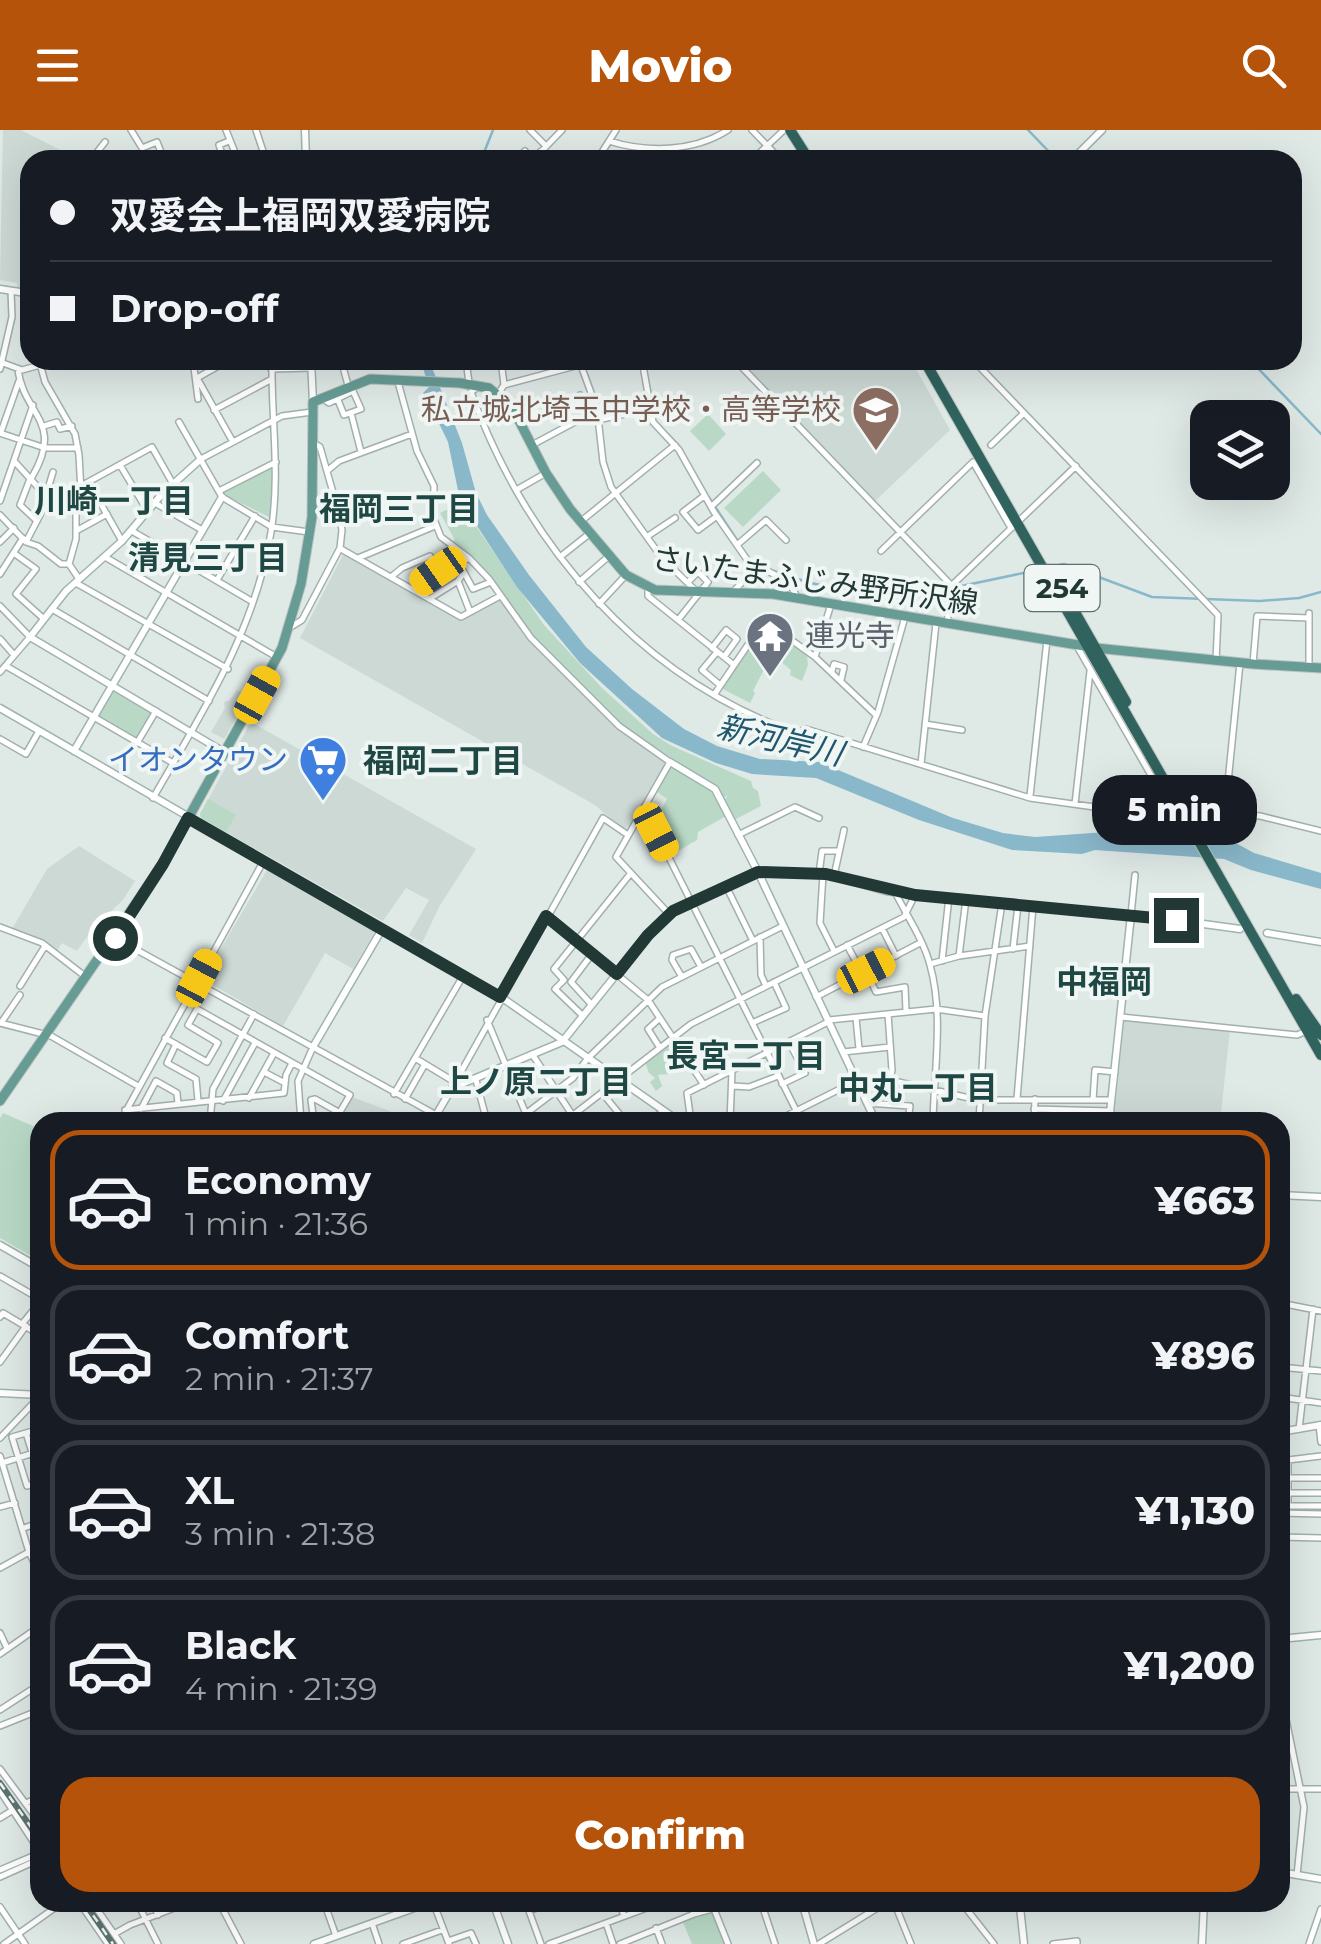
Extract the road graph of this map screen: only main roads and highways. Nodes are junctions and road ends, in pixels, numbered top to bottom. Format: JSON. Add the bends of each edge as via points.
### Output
{"nodes":[{"id":1,"x":932,"y":370,"type":"edge"},
{"id":2,"x":1086,"y":647,"type":"junction"},
{"id":3,"x":1321,"y":668,"type":"edge"},
{"id":4,"x":1221,"y":874,"type":"junction"},
{"id":5,"x":1274,"y":973,"type":"junction"},
{"id":6,"x":1296,"y":999,"type":"junction"},
{"id":7,"x":1321,"y":1035,"type":"edge"},
{"id":8,"x":1321,"y":1043,"type":"edge"},
{"id":9,"x":1321,"y":1055,"type":"edge"},
{"id":10,"x":1321,"y":1064,"type":"edge"},
{"id":11,"x":0,"y":1100,"type":"edge"}],
"edges":[{"from":1,"to":2,"type":"highway","number":"254"},
{"from":2,"to":3,"type":"main road","name":"さいたまふじみ野所沢線"},
{"from":2,"to":4,"type":"highway","number":"254"},
{"from":2,"to":11,"type":"main road","name":"さいたまふじみ野所沢線","via":[[797,598],[648,588],[626,575],[580,522],[501,389],[399,379],[348,385],[316,404],[310,532],[277,658],[163,864]]},
{"from":4,"to":5,"type":"highway","number":"254"},
{"from":4,"to":6,"type":"highway","number":"254"},
{"from":5,"to":9,"type":"highway","number":"254"},
{"from":5,"to":10,"type":"highway","number":"254"},
{"from":6,"to":7,"type":"highway","number":"254"},
{"from":6,"to":8,"type":"highway","number":"254"}]}
